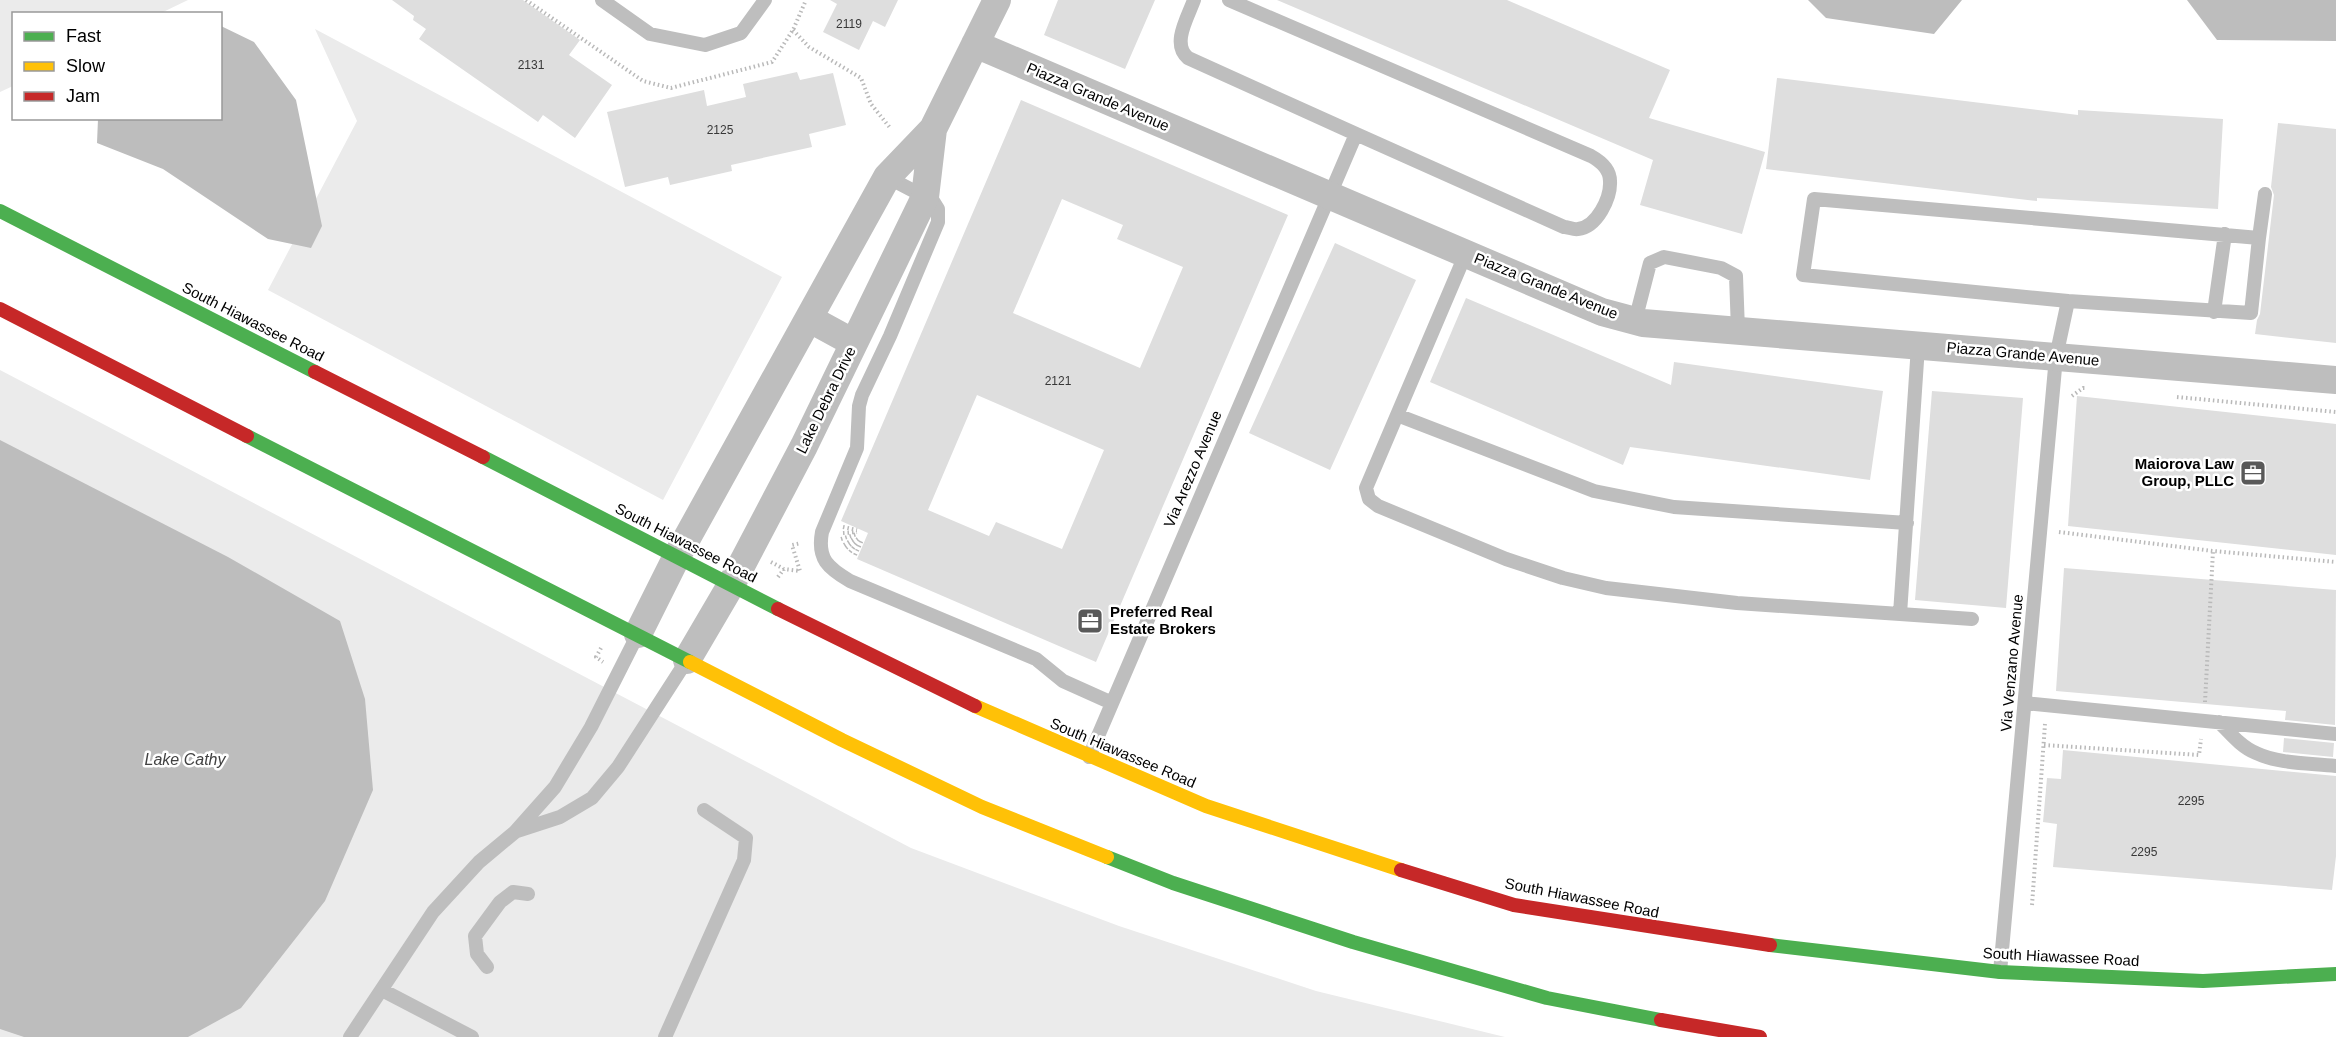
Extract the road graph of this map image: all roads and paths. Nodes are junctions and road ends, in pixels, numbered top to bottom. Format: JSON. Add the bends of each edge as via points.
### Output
{"nodes":[{"id":1,"x":602,"y":0,"type":"edge"},
{"id":2,"x":765,"y":0,"type":"edge"},
{"id":3,"x":998,"y":0,"type":"edge"},
{"id":4,"x":1194,"y":0,"type":"edge"},
{"id":5,"x":1229,"y":0,"type":"edge"},
{"id":6,"x":793,"y":30,"type":"dead end"},
{"id":7,"x":975,"y":44,"type":"junction"},
{"id":8,"x":891,"y":129,"type":"dead end"},
{"id":9,"x":933,"y":129,"type":"junction"},
{"id":10,"x":1356,"y":134,"type":"junction"},
{"id":11,"x":887,"y":177,"type":"junction"},
{"id":12,"x":2265,"y":194,"type":"dead end"},
{"id":13,"x":1328,"y":195,"type":"junction"},
{"id":14,"x":925,"y":197,"type":"junction"},
{"id":15,"x":0,"y":212,"type":"edge"},
{"id":16,"x":2225,"y":234,"type":"junction"},
{"id":17,"x":2259,"y":238,"type":"junction"},
{"id":18,"x":1466,"y":254,"type":"junction"},
{"id":19,"x":2068,"y":302,"type":"junction"},
{"id":20,"x":0,"y":309,"type":"edge"},
{"id":21,"x":2214,"y":312,"type":"junction"},
{"id":22,"x":810,"y":319,"type":"junction"},
{"id":23,"x":1635,"y":321,"type":"junction"},
{"id":24,"x":1738,"y":330,"type":"junction"},
{"id":25,"x":854,"y":343,"type":"junction"},
{"id":26,"x":1918,"y":345,"type":"junction"},
{"id":27,"x":2056,"y":357,"type":"junction"},
{"id":28,"x":2336,"y":380,"type":"edge"},
{"id":29,"x":2094,"y":389,"type":"dead end"},
{"id":30,"x":2175,"y":396,"type":"dead end"},
{"id":31,"x":2069,"y":399,"type":"dead end"},
{"id":32,"x":2336,"y":412,"type":"edge"},
{"id":33,"x":1397,"y":415,"type":"junction"},
{"id":34,"x":1907,"y":523,"type":"junction"},
{"id":35,"x":840,"y":526,"type":"dead end"},
{"id":36,"x":2055,"y":532,"type":"dead end"},
{"id":37,"x":840,"y":533,"type":"dead end"},
{"id":38,"x":859,"y":535,"type":"junction"},
{"id":39,"x":841,"y":539,"type":"dead end"},
{"id":40,"x":846,"y":548,"type":"dead end"},
{"id":41,"x":2213,"y":551,"type":"junction"},
{"id":42,"x":855,"y":555,"type":"dead end"},
{"id":43,"x":677,"y":556,"type":"junction"},
{"id":44,"x":2336,"y":562,"type":"edge"},
{"id":45,"x":731,"y":585,"type":"junction"},
{"id":46,"x":1900,"y":614,"type":"junction"},
{"id":47,"x":1972,"y":619,"type":"dead end"},
{"id":48,"x":638,"y":634,"type":"junction"},
{"id":49,"x":687,"y":660,"type":"junction"},
{"id":50,"x":1112,"y":703,"type":"junction"},
{"id":51,"x":2025,"y":703,"type":"junction"},
{"id":52,"x":2204,"y":721,"type":"junction"},
{"id":53,"x":2219,"y":722,"type":"junction"},
{"id":54,"x":2336,"y":734,"type":"edge"},
{"id":55,"x":2044,"y":745,"type":"dead end"},
{"id":56,"x":1089,"y":757,"type":"junction"},
{"id":57,"x":2336,"y":766,"type":"edge"},
{"id":58,"x":704,"y":810,"type":"dead end"},
{"id":59,"x":515,"y":832,"type":"junction"},
{"id":60,"x":528,"y":894,"type":"dead end"},
{"id":61,"x":487,"y":967,"type":"dead end"},
{"id":62,"x":2000,"y":972,"type":"junction"},
{"id":63,"x":2336,"y":974,"type":"edge"},
{"id":64,"x":382,"y":990,"type":"junction"},
{"id":65,"x":350,"y":1037,"type":"edge"},
{"id":66,"x":472,"y":1037,"type":"edge"},
{"id":67,"x":665,"y":1037,"type":"edge"},
{"id":68,"x":1760,"y":1037,"type":"edge"}],
"edges":[{"from":1,"to":2,"type":"lane","via":[[650,34],[705,45],[741,33]]},
{"from":3,"to":7,"type":"street","name":"Lake Debra Drive"},
{"from":4,"to":10,"type":"lane","via":[[1180,39],[1183,54]]},
{"from":5,"to":10,"type":"lane","via":[[1601,161],[1610,180],[1608,192],[1603,208],[1587,226],[1577,230]]},
{"from":6,"to":8,"type":"path","via":[[809,47],[861,78],[871,104]]},
{"from":7,"to":9,"type":"street","name":"Lake Debra Drive"},
{"from":7,"to":13,"type":"street","name":"Piazza Grande Avenue"},
{"from":9,"to":11,"type":"street","name":"Lake Debra Drive"},
{"from":9,"to":14,"type":"street","name":"Lake Debra Drive"},
{"from":10,"to":13,"type":"lane","name":"Via Arezzo Avenue"},
{"from":11,"to":14,"type":"lane"},
{"from":11,"to":22,"type":"street","name":"Lake Debra Drive"},
{"from":12,"to":17,"type":"lane"},
{"from":13,"to":18,"type":"street","name":"Piazza Grande Avenue"},
{"from":13,"to":50,"type":"lane","name":"Via Arezzo Avenue"},
{"from":14,"to":25,"type":"street","name":"Lake Debra Drive"},
{"from":14,"to":50,"type":"lane","via":[[936,205],[938,222],[862,395],[857,448],[822,532],[823,557],[850,581],[1036,659],[1063,681]]},
{"from":15,"to":43,"type":"street","name":"South Hiawassee Road"},
{"from":16,"to":17,"type":"lane"},
{"from":16,"to":19,"type":"lane","via":[[1814,199],[1803,275]]},
{"from":16,"to":21,"type":"lane"},
{"from":17,"to":21,"type":"lane","via":[[2252,313]]},
{"from":18,"to":23,"type":"street","name":"Piazza Grande Avenue","via":[[1602,312]]},
{"from":18,"to":33,"type":"lane"},
{"from":19,"to":21,"type":"lane"},
{"from":19,"to":27,"type":"lane","name":"Via Venzano Avenue"},
{"from":20,"to":48,"type":"street"},
{"from":22,"to":25,"type":"street"},
{"from":22,"to":43,"type":"street","name":"Lake Debra Drive"},
{"from":23,"to":24,"type":"street","name":"Piazza Grande Avenue"},
{"from":23,"to":24,"type":"lane","via":[[1650,263],[1664,257],[1721,267],[1736,276]]},
{"from":24,"to":26,"type":"street","name":"Piazza Grande Avenue"},
{"from":25,"to":45,"type":"street","name":"Lake Debra Drive"},
{"from":26,"to":27,"type":"street","name":"Piazza Grande Avenue"},
{"from":26,"to":34,"type":"lane"},
{"from":27,"to":28,"type":"street","name":"Piazza Grande Avenue"},
{"from":27,"to":51,"type":"lane","name":"Via Venzano Avenue"},
{"from":29,"to":31,"type":"path","via":[[2083,388]]},
{"from":30,"to":32,"type":"path"},
{"from":33,"to":34,"type":"lane","via":[[1594,491],[1674,507]]},
{"from":33,"to":46,"type":"lane","via":[[1366,488],[1369,499],[1506,560],[1606,588],[1737,603]]},
{"from":34,"to":46,"type":"lane"},
{"from":35,"to":38,"type":"path"},
{"from":36,"to":41,"type":"path"},
{"from":37,"to":38,"type":"path"},
{"from":38,"to":39,"type":"path"},
{"from":38,"to":40,"type":"path"},
{"from":38,"to":42,"type":"path"},
{"from":41,"to":44,"type":"path"},
{"from":41,"to":52,"type":"path"},
{"from":43,"to":45,"type":"street","name":"South Hiawassee Road"},
{"from":43,"to":48,"type":"street","name":"Lake Debra Drive"},
{"from":45,"to":49,"type":"street","name":"Lake Debra Drive"},
{"from":45,"to":56,"type":"street","name":"South Hiawassee Road","via":[[850,646]]},
{"from":46,"to":47,"type":"lane"},
{"from":48,"to":49,"type":"street"},
{"from":48,"to":59,"type":"lane","via":[[591,727],[555,787]]},
{"from":49,"to":59,"type":"lane","via":[[618,767],[592,798],[560,817]]},
{"from":49,"to":68,"type":"street","via":[[982,807],[1173,883],[1353,942],[1547,998]]},
{"from":50,"to":56,"type":"lane","name":"Via Arezzo Avenue"},
{"from":51,"to":52,"type":"lane"},
{"from":51,"to":62,"type":"lane","name":"Via Venzano Avenue"},
{"from":52,"to":53,"type":"lane"},
{"from":52,"to":55,"type":"path","via":[[2199,755]]},
{"from":53,"to":54,"type":"lane"},
{"from":53,"to":57,"type":"lane","via":[[2255,753],[2272,759]]},
{"from":56,"to":62,"type":"street","name":"South Hiawassee Road","via":[[1206,806],[1514,904],[1734,941]]},
{"from":58,"to":67,"type":"lane","via":[[746,838],[744,860]]},
{"from":59,"to":64,"type":"lane","via":[[479,862],[432,912]]},
{"from":60,"to":61,"type":"lane","via":[[513,892],[506,897],[475,936],[477,954]]},
{"from":62,"to":63,"type":"street","name":"South Hiawassee Road","via":[[2203,981]]},
{"from":64,"to":65,"type":"lane"},
{"from":64,"to":66,"type":"lane"}]}
